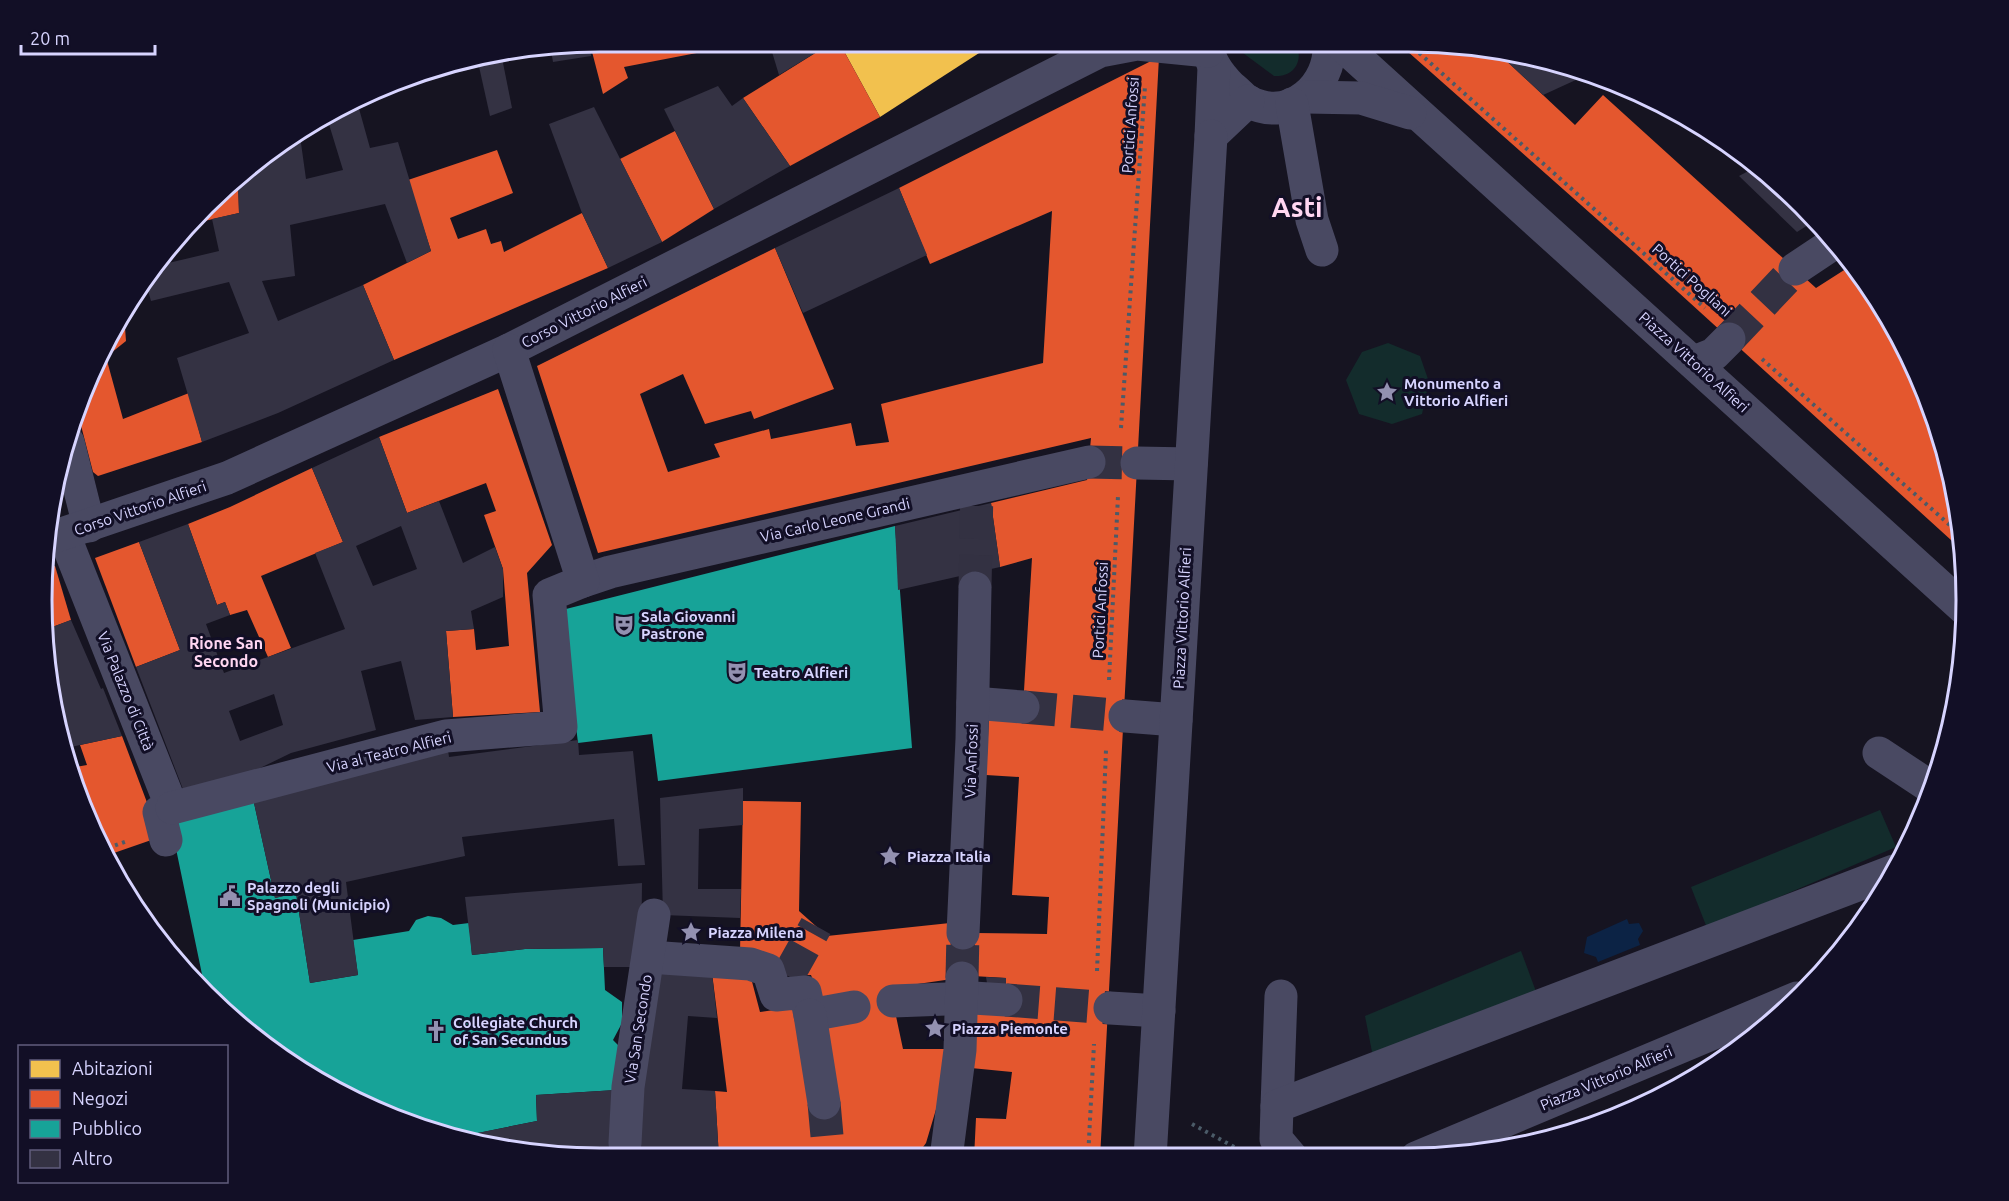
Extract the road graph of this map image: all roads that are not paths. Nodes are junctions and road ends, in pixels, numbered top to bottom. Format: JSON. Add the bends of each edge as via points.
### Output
{"nodes":[{"id":1,"x":1084,"y":52,"type":"edge"},
{"id":2,"x":1329,"y":52,"type":"edge"},
{"id":3,"x":1350,"y":52,"type":"edge"},
{"id":4,"x":1210,"y":54,"type":"edge"},
{"id":5,"x":1248,"y":101,"type":"junction"},
{"id":6,"x":1299,"y":101,"type":"junction"},
{"id":7,"x":1421,"y":116,"type":"junction"},
{"id":8,"x":1211,"y":136,"type":"junction"},
{"id":9,"x":1828,"y":247,"type":"edge"},
{"id":10,"x":1322,"y":250,"type":"dead end"},
{"id":11,"x":1795,"y":269,"type":"tunnel mouth"},
{"id":12,"x":1729,"y":339,"type":"tunnel mouth"},
{"id":13,"x":509,"y":350,"type":"junction"},
{"id":14,"x":1694,"y":362,"type":"junction"},
{"id":15,"x":1089,"y":462,"type":"tunnel mouth"},
{"id":16,"x":1191,"y":464,"type":"junction"},
{"id":17,"x":68,"y":471,"type":"edge"},
{"id":18,"x":1127,"y":474,"type":"tunnel mouth"},
{"id":19,"x":69,"y":532,"type":"edge"},
{"id":20,"x":596,"y":576,"type":"junction"},
{"id":21,"x":975,"y":588,"type":"tunnel mouth"},
{"id":22,"x":1956,"y":601,"type":"edge"},
{"id":23,"x":974,"y":703,"type":"junction"},
{"id":24,"x":1023,"y":707,"type":"tunnel mouth"},
{"id":25,"x":1113,"y":715,"type":"tunnel mouth"},
{"id":26,"x":1176,"y":720,"type":"junction"},
{"id":27,"x":1879,"y":753,"type":"dead end"},
{"id":28,"x":1925,"y":783,"type":"edge"},
{"id":29,"x":172,"y":808,"type":"junction"},
{"id":30,"x":166,"y":840,"type":"dead end"},
{"id":31,"x":1883,"y":874,"type":"edge"},
{"id":32,"x":654,"y":915,"type":"dead end"},
{"id":33,"x":963,"y":933,"type":"tunnel mouth"},
{"id":34,"x":649,"y":957,"type":"junction"},
{"id":35,"x":966,"y":991,"type":"junction"},
{"id":36,"x":1103,"y":995,"type":"tunnel mouth"},
{"id":37,"x":1281,"y":996,"type":"dead end"},
{"id":38,"x":1006,"y":1000,"type":"tunnel mouth"},
{"id":39,"x":893,"y":1001,"type":"dead end"},
{"id":40,"x":1777,"y":1006,"type":"edge"},
{"id":41,"x":854,"y":1007,"type":"dead end"},
{"id":42,"x":1159,"y":1011,"type":"junction"},
{"id":43,"x":810,"y":1015,"type":"junction"},
{"id":44,"x":824,"y":1103,"type":"tunnel mouth"},
{"id":45,"x":1277,"y":1106,"type":"junction"},
{"id":46,"x":625,"y":1143,"type":"dead end"},
{"id":47,"x":1442,"y":1147,"type":"edge"},
{"id":48,"x":947,"y":1148,"type":"edge"},
{"id":49,"x":1151,"y":1148,"type":"edge"},
{"id":50,"x":1284,"y":1148,"type":"edge"}],
"edges":[{"from":1,"to":13,"type":"street","name":"Corso Vittorio Alfieri"},
{"from":2,"to":6,"type":"street","via":[[1325,75],[1317,88]]},
{"from":3,"to":7,"type":"street","name":"Piazza Vittorio Alfieri"},
{"from":4,"to":5,"type":"street"},
{"from":4,"to":8,"type":"street","name":"Piazza Vittorio Alfieri"},
{"from":5,"to":6,"type":"street","name":"Piazza Vittorio Alfieri","via":[[1278,108]]},
{"from":5,"to":8,"type":"street"},
{"from":6,"to":7,"type":"street","name":"Piazza Vittorio Alfieri","via":[[1361,98]]},
{"from":6,"to":10,"type":"street","via":[[1312,220]]},
{"from":7,"to":14,"type":"street","name":"Piazza Vittorio Alfieri"},
{"from":8,"to":16,"type":"street","name":"Piazza Vittorio Alfieri"},
{"from":9,"to":11,"type":"street"},
{"from":12,"to":14,"type":"street","via":[[1714,354]]},
{"from":13,"to":19,"type":"street","name":"Corso Vittorio Alfieri","via":[[227,478]]},
{"from":13,"to":20,"type":"street"},
{"from":14,"to":22,"type":"street","name":"Piazza Vittorio Alfieri"},
{"from":15,"to":20,"type":"street","name":"Via Carlo Leone Grandi"},
{"from":16,"to":18,"type":"street"},
{"from":16,"to":26,"type":"street","name":"Piazza Vittorio Alfieri"},
{"from":17,"to":19,"type":"street","name":"Via Palazzo di Città"},
{"from":19,"to":29,"type":"street","name":"Via Palazzo di Città"},
{"from":20,"to":29,"type":"street","name":"Via al Teatro Alfieri","via":[[549,595],[561,727],[446,736]]},
{"from":21,"to":23,"type":"street","name":"Via Anfossi"},
{"from":23,"to":24,"type":"street"},
{"from":23,"to":33,"type":"street","name":"Via Anfossi"},
{"from":25,"to":26,"type":"street"},
{"from":26,"to":42,"type":"street","name":"Piazza Vittorio Alfieri"},
{"from":27,"to":28,"type":"street"},
{"from":29,"to":30,"type":"street","via":[[159,812]]},
{"from":31,"to":45,"type":"street"},
{"from":32,"to":34,"type":"street","name":"Via San Secondo"},
{"from":34,"to":43,"type":"street","via":[[750,964],[768,970],[782,985],[805,992]]},
{"from":34,"to":46,"type":"street","name":"Via San Secondo","via":[[638,1013]]},
{"from":35,"to":38,"type":"street"},
{"from":35,"to":39,"type":"street"},
{"from":35,"to":48,"type":"street"},
{"from":36,"to":42,"type":"street"},
{"from":37,"to":45,"type":"street"},
{"from":40,"to":47,"type":"street","name":"Piazza Vittorio Alfieri"},
{"from":41,"to":43,"type":"street"},
{"from":42,"to":49,"type":"street","name":"Piazza Vittorio Alfieri"},
{"from":43,"to":44,"type":"street"},
{"from":45,"to":50,"type":"street","via":[[1276,1139]]}]}
